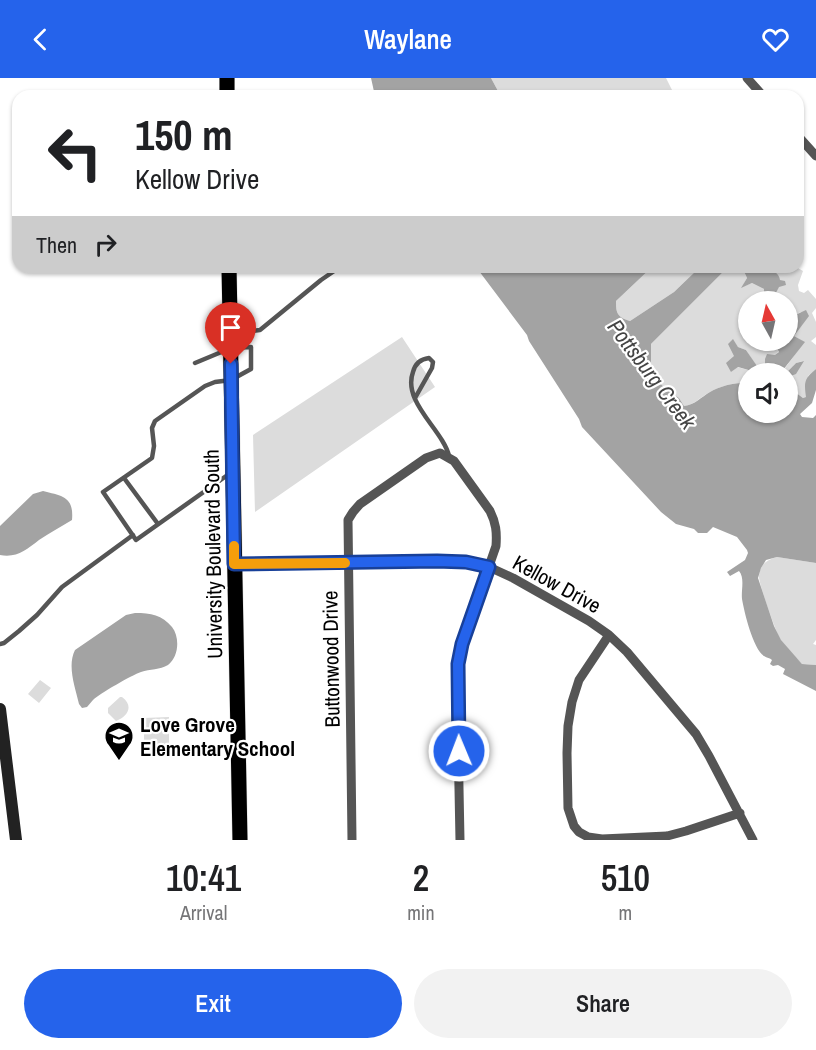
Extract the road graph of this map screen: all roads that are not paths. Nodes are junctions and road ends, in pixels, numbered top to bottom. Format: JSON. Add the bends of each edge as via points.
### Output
{"nodes":[{"id":1,"x":747,"y":78,"type":"edge"},
{"id":2,"x":758,"y":90,"type":"edge"},
{"id":3,"x":804,"y":143,"type":"edge"},
{"id":4,"x":816,"y":156,"type":"edge"},
{"id":5,"x":230,"y":273,"type":"edge"},
{"id":6,"x":331,"y":273,"type":"edge"},
{"id":7,"x":231,"y":341,"type":"junction"},
{"id":8,"x":195,"y":363,"type":"dead end"},
{"id":9,"x":231,"y":380,"type":"junction"},
{"id":10,"x":415,"y":398,"type":"junction"},
{"id":11,"x":449,"y":459,"type":"junction"},
{"id":12,"x":233,"y":471,"type":"junction"},
{"id":13,"x":124,"y":478,"type":"junction"},
{"id":14,"x":158,"y":524,"type":"junction"},
{"id":15,"x":133,"y":535,"type":"junction"},
{"id":16,"x":348,"y":563,"type":"junction"},
{"id":17,"x":234,"y":564,"type":"junction"},
{"id":18,"x":489,"y":567,"type":"junction"},
{"id":19,"x":609,"y":635,"type":"junction"},
{"id":20,"x":0,"y":644,"type":"edge"},
{"id":21,"x":0,"y":709,"type":"edge"},
{"id":22,"x":2,"y":743,"type":"edge"},
{"id":23,"x":740,"y":813,"type":"junction"},
{"id":24,"x":16,"y":840,"type":"edge"},
{"id":25,"x":240,"y":840,"type":"edge"},
{"id":26,"x":352,"y":840,"type":"edge"},
{"id":27,"x":460,"y":840,"type":"edge"},
{"id":28,"x":753,"y":840,"type":"edge"}],
"edges":[{"from":1,"to":2,"type":"street"},
{"from":3,"to":4,"type":"street"},
{"from":5,"to":7,"type":"main road","name":"University Boulevard South"},
{"from":6,"to":7,"type":"lane","via":[[260,330]]},
{"from":7,"to":8,"type":"lane"},
{"from":7,"to":9,"type":"main road","name":"University Boulevard South"},
{"from":9,"to":12,"type":"main road","name":"University Boulevard South"},
{"from":9,"to":13,"type":"lane","via":[[205,387],[155,421],[152,458]]},
{"from":10,"to":10,"type":"lane","via":[[411,376],[415,366],[429,358],[432,368]]},
{"from":10,"to":11,"type":"lane"},
{"from":11,"to":16,"type":"street","name":"Buttonwood Drive","via":[[440,453],[426,458],[360,504],[348,520]]},
{"from":11,"to":18,"type":"street","via":[[494,520],[496,546]]},
{"from":12,"to":14,"type":"lane"},
{"from":12,"to":17,"type":"main road","name":"University Boulevard South"},
{"from":13,"to":14,"type":"lane"},
{"from":13,"to":15,"type":"lane","via":[[104,492]]},
{"from":14,"to":15,"type":"lane","via":[[136,540]]},
{"from":15,"to":20,"type":"lane","via":[[62,587],[28,623]]},
{"from":16,"to":17,"type":"street","name":"Kellow Drive"},
{"from":16,"to":18,"type":"street","name":"Kellow Drive","via":[[437,561]]},
{"from":16,"to":26,"type":"street","name":"Buttonwood Drive"},
{"from":17,"to":25,"type":"main road","name":"University Boulevard South"},
{"from":18,"to":19,"type":"street","name":"Kellow Drive"},
{"from":18,"to":27,"type":"street","via":[[458,664]]},
{"from":19,"to":23,"type":"street","name":"Kellow Drive","via":[[696,734]]},
{"from":19,"to":23,"type":"street","via":[[579,680],[572,702],[567,764],[568,808],[574,826],[588,837],[602,839],[667,836]]},
{"from":21,"to":22,"type":"street"},
{"from":22,"to":24,"type":"street"},
{"from":23,"to":28,"type":"street","name":"Kellow Drive"}]}
